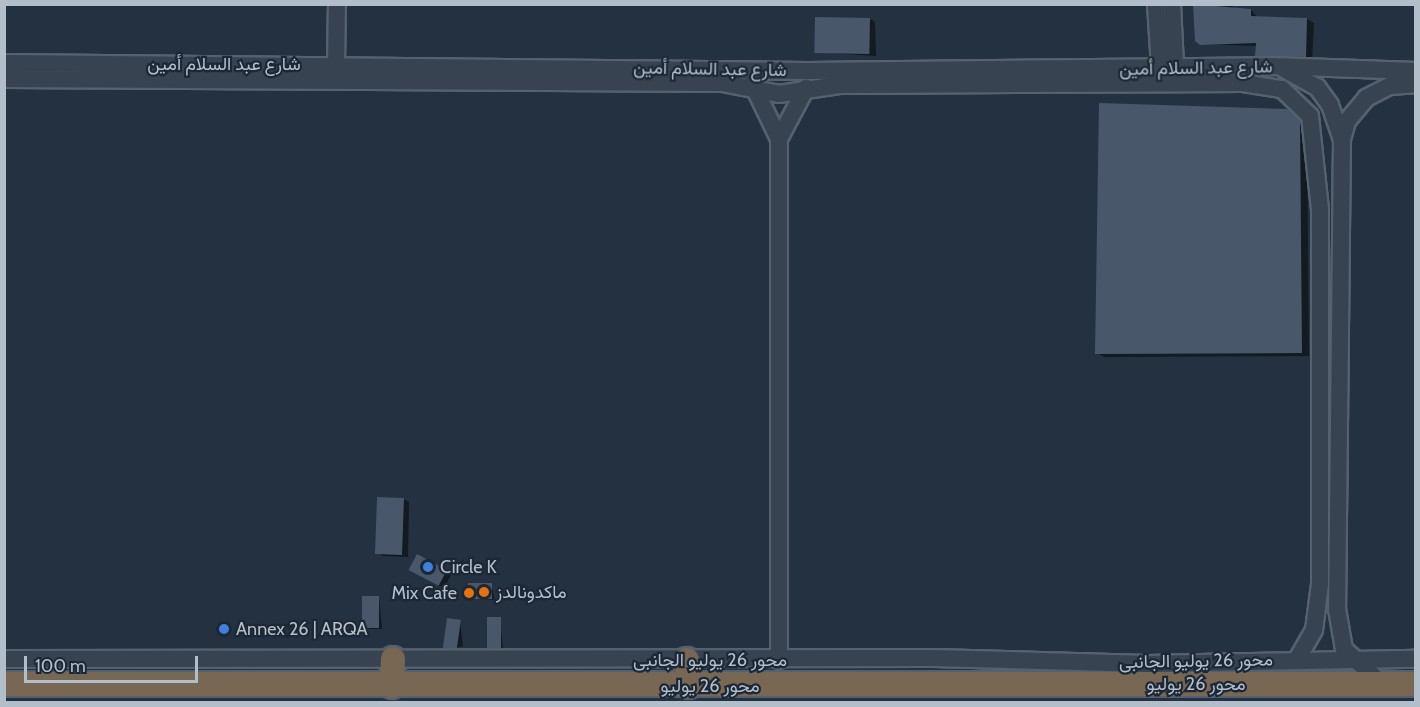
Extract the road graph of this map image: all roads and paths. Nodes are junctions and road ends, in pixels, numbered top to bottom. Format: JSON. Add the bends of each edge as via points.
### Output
{"nodes":[{"id":1,"x":337,"y":4,"type":"edge"},
{"id":2,"x":1156,"y":4,"type":"edge"},
{"id":3,"x":1172,"y":4,"type":"edge"},
{"id":4,"x":4,"y":63,"type":"edge"},
{"id":5,"x":336,"y":65,"type":"junction"},
{"id":6,"x":1273,"y":66,"type":"junction"},
{"id":7,"x":1167,"y":67,"type":"junction"},
{"id":8,"x":759,"y":69,"type":"junction"},
{"id":9,"x":808,"y":71,"type":"junction"},
{"id":10,"x":1416,"y":71,"type":"edge"},
{"id":11,"x":512,"y":74,"type":"junction"},
{"id":12,"x":4,"y":79,"type":"edge"},
{"id":13,"x":1416,"y":84,"type":"edge"},
{"id":14,"x":756,"y":89,"type":"junction"},
{"id":15,"x":803,"y":92,"type":"junction"},
{"id":16,"x":779,"y":139,"type":"junction"},
{"id":17,"x":1342,"y":139,"type":"junction"},
{"id":18,"x":1339,"y":258,"type":"junction"},
{"id":19,"x":1319,"y":259,"type":"junction"},
{"id":20,"x":1319,"y":388,"type":"junction"},
{"id":21,"x":1339,"y":388,"type":"junction"},
{"id":22,"x":1338,"y":608,"type":"junction"},
{"id":23,"x":1317,"y":609,"type":"junction"},
{"id":24,"x":1351,"y":657,"type":"junction"},
{"id":25,"x":4,"y":658,"type":"edge"},
{"id":26,"x":393,"y":659,"type":"junction"},
{"id":27,"x":1298,"y":659,"type":"junction"},
{"id":28,"x":1416,"y":659,"type":"edge"},
{"id":29,"x":687,"y":660,"type":"junction"},
{"id":30,"x":779,"y":660,"type":"junction"},
{"id":31,"x":4,"y":684,"type":"edge"},
{"id":32,"x":40,"y":684,"type":"junction"},
{"id":33,"x":1382,"y":684,"type":"junction"},
{"id":34,"x":1416,"y":684,"type":"edge"},
{"id":35,"x":689,"y":686,"type":"junction"},
{"id":36,"x":392,"y":687,"type":"junction"},
{"id":37,"x":24,"y":702,"type":"edge"}],
"edges":[{"from":1,"to":5,"type":"street"},
{"from":2,"to":7,"type":"street"},
{"from":3,"to":7,"type":"street"},
{"from":4,"to":5,"type":"street","name":"شارع عبد السلام أمين"},
{"from":5,"to":11,"type":"street","name":"شارع عبد السلام أمين"},
{"from":6,"to":7,"type":"street","name":"شارع عبد السلام أمين"},
{"from":6,"to":10,"type":"street","name":"شارع عبد السلام أمين"},
{"from":6,"to":17,"type":"street","via":[[1317,87],[1330,105]]},
{"from":7,"to":9,"type":"street","name":"شارع عبد السلام أمين"},
{"from":8,"to":9,"type":"street","name":"شارع عبد السلام أمين"},
{"from":8,"to":11,"type":"street","name":"شارع عبد السلام أمين"},
{"from":8,"to":14,"type":"street","via":[[752,78]]},
{"from":9,"to":15,"type":"street","via":[[811,79]]},
{"from":11,"to":12,"type":"street","name":"شارع عبد السلام أمين"},
{"from":11,"to":14,"type":"street","name":"شارع عبد السلام أمين","via":[[722,83]]},
{"from":13,"to":17,"type":"street","via":[[1390,86],[1366,98],[1347,121]]},
{"from":14,"to":15,"type":"street","name":"شارع عبد السلام أمين"},
{"from":14,"to":16,"type":"street"},
{"from":15,"to":16,"type":"street"},
{"from":15,"to":19,"type":"street","name":"شارع عبد السلام أمين","via":[[839,85],[1244,83],[1282,89],[1304,105],[1316,140]]},
{"from":16,"to":30,"type":"street"},
{"from":17,"to":18,"type":"street"},
{"from":18,"to":19,"type":"street"},
{"from":18,"to":21,"type":"street"},
{"from":19,"to":20,"type":"street"},
{"from":20,"to":21,"type":"street"},
{"from":20,"to":23,"type":"street"},
{"from":21,"to":22,"type":"street"},
{"from":22,"to":23,"type":"street"},
{"from":22,"to":24,"type":"street","via":[[1340,636]]},
{"from":23,"to":27,"type":"street","via":[[1308,646]]},
{"from":24,"to":27,"type":"street","name":"محور 26 يوليو الجانبى"},
{"from":24,"to":28,"type":"street","name":"محور 26 يوليو الجانبى"},
{"from":24,"to":33,"type":"street"},
{"from":25,"to":26,"type":"street","name":"محور 26 يوليو الجانبى"},
{"from":26,"to":29,"type":"street","name":"محور 26 يوليو الجانبى"},
{"from":26,"to":36,"type":"highway"},
{"from":27,"to":30,"type":"street","name":"محور 26 يوليو الجانبى","via":[[1148,664]]},
{"from":29,"to":30,"type":"street","name":"محور 26 يوليو الجانبى"},
{"from":29,"to":35,"type":"highway"},
{"from":31,"to":32,"type":"highway","name":"محور 26 يوليو"},
{"from":32,"to":36,"type":"highway","name":"محور 26 يوليو"},
{"from":32,"to":37,"type":"highway"},
{"from":33,"to":34,"type":"highway","name":"محور 26 يوليو"},
{"from":33,"to":35,"type":"highway","name":"محور 26 يوليو"},
{"from":35,"to":36,"type":"highway","name":"محور 26 يوليو"}]}
